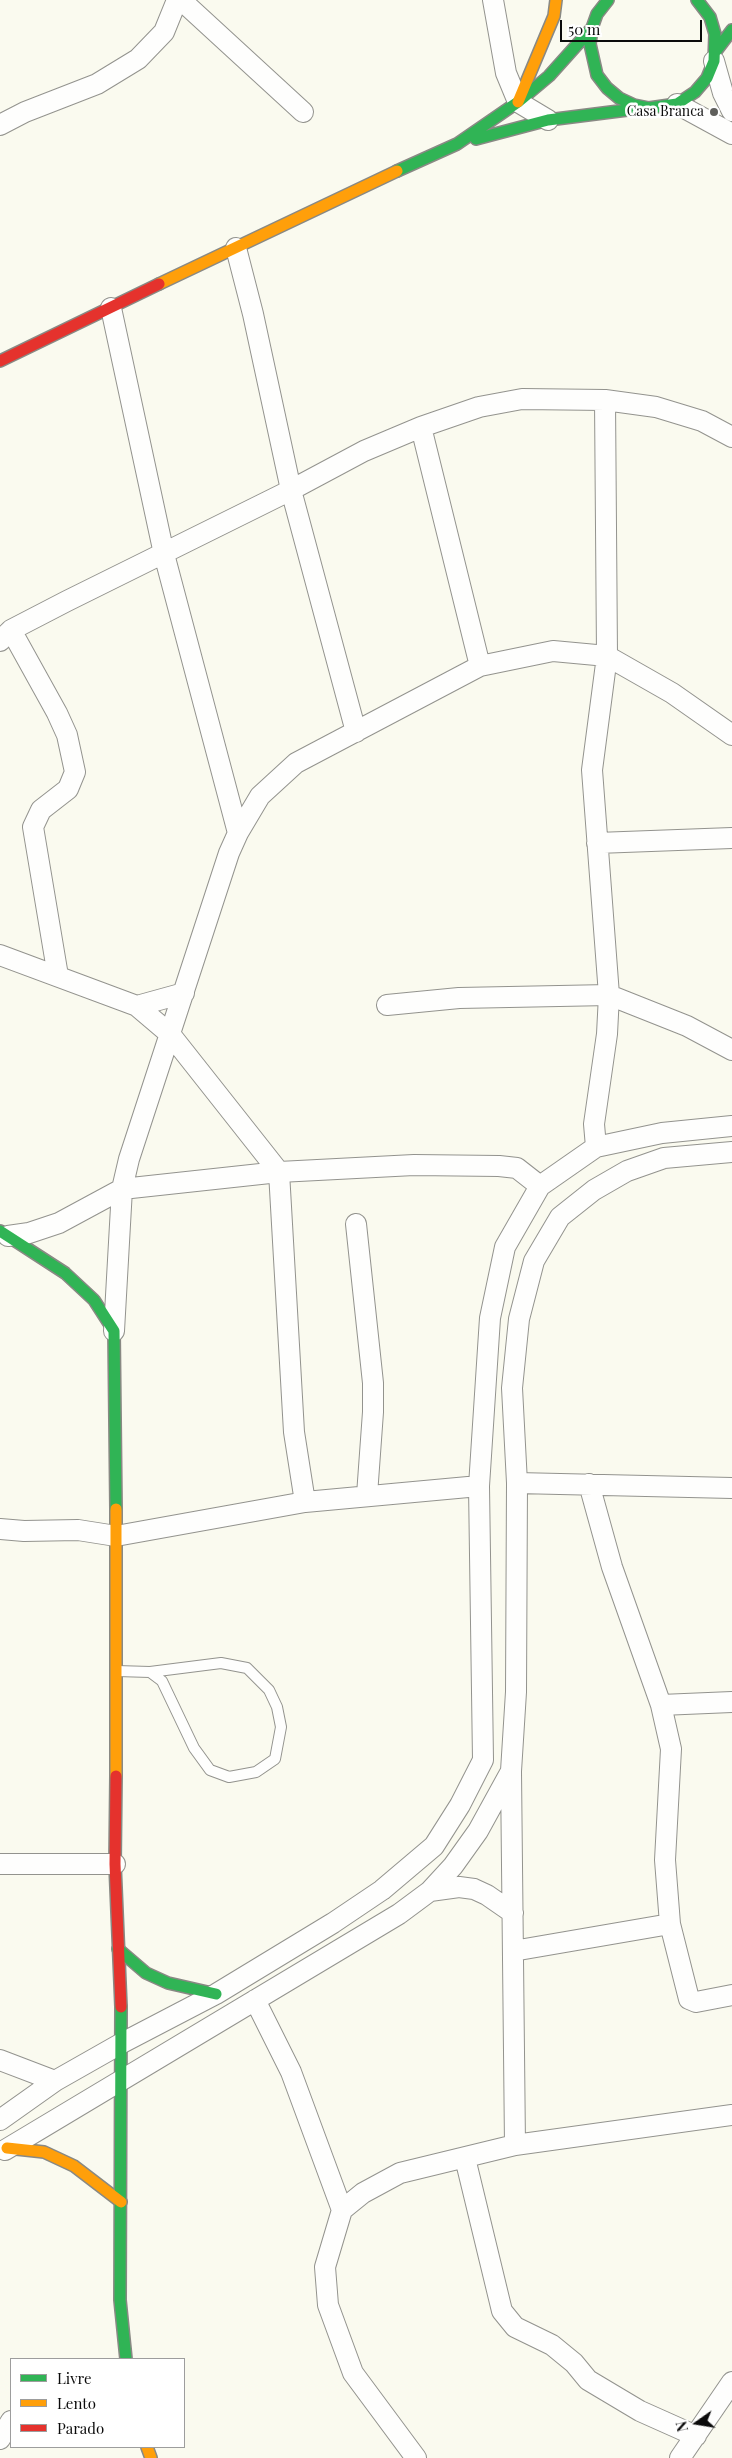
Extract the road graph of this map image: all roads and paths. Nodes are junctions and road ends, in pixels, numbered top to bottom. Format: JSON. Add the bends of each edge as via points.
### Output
{"nodes":[{"id":1,"x":179,"y":0,"type":"edge"},
{"id":2,"x":493,"y":0,"type":"edge"},
{"id":3,"x":556,"y":0,"type":"edge"},
{"id":4,"x":596,"y":0,"type":"edge"},
{"id":5,"x":608,"y":0,"type":"edge"},
{"id":6,"x":697,"y":0,"type":"edge"},
{"id":7,"x":597,"y":14,"type":"junction"},
{"id":8,"x":592,"y":28,"type":"junction"},
{"id":9,"x":732,"y":30,"type":"edge"},
{"id":10,"x":715,"y":56,"type":"junction"},
{"id":11,"x":518,"y":102,"type":"junction"},
{"id":12,"x":677,"y":104,"type":"junction"},
{"id":13,"x":649,"y":108,"type":"junction"},
{"id":14,"x":732,"y":111,"type":"edge"},
{"id":15,"x":303,"y":112,"type":"dead end"},
{"id":16,"x":548,"y":120,"type":"junction"},
{"id":17,"x":0,"y":125,"type":"edge"},
{"id":18,"x":732,"y":134,"type":"edge"},
{"id":19,"x":457,"y":144,"type":"junction"},
{"id":20,"x":236,"y":248,"type":"junction"},
{"id":21,"x":112,"y":308,"type":"junction"},
{"id":22,"x":0,"y":361,"type":"edge"},
{"id":23,"x":605,"y":400,"type":"junction"},
{"id":24,"x":421,"y":427,"type":"junction"},
{"id":25,"x":732,"y":437,"type":"edge"},
{"id":26,"x":291,"y":490,"type":"junction"},
{"id":27,"x":164,"y":554,"type":"junction"},
{"id":28,"x":6,"y":636,"type":"edge"},
{"id":29,"x":607,"y":656,"type":"junction"},
{"id":30,"x":480,"y":666,"type":"junction"},
{"id":31,"x":356,"y":732,"type":"junction"},
{"id":32,"x":732,"y":735,"type":"edge"},
{"id":33,"x":238,"y":833,"type":"junction"},
{"id":34,"x":732,"y":838,"type":"edge"},
{"id":35,"x":597,"y":843,"type":"junction"},
{"id":36,"x":0,"y":955,"type":"edge"},
{"id":37,"x":58,"y":976,"type":"junction"},
{"id":38,"x":184,"y":993,"type":"junction"},
{"id":39,"x":609,"y":995,"type":"junction"},
{"id":40,"x":387,"y":1005,"type":"dead end"},
{"id":41,"x":137,"y":1006,"type":"junction"},
{"id":42,"x":170,"y":1034,"type":"junction"},
{"id":43,"x":732,"y":1050,"type":"edge"},
{"id":44,"x":732,"y":1126,"type":"edge"},
{"id":45,"x":596,"y":1147,"type":"junction"},
{"id":46,"x":732,"y":1152,"type":"edge"},
{"id":47,"x":279,"y":1172,"type":"junction"},
{"id":48,"x":540,"y":1186,"type":"junction"},
{"id":49,"x":122,"y":1189,"type":"junction"},
{"id":50,"x":356,"y":1224,"type":"dead end"},
{"id":51,"x":4,"y":1234,"type":"edge"},
{"id":52,"x":114,"y":1331,"type":"junction"},
{"id":53,"x":517,"y":1483,"type":"junction"},
{"id":54,"x":589,"y":1484,"type":"junction"},
{"id":55,"x":479,"y":1486,"type":"junction"},
{"id":56,"x":732,"y":1488,"type":"edge"},
{"id":57,"x":367,"y":1495,"type":"junction"},
{"id":58,"x":305,"y":1502,"type":"junction"},
{"id":59,"x":0,"y":1529,"type":"edge"},
{"id":60,"x":116,"y":1536,"type":"junction"},
{"id":61,"x":117,"y":1671,"type":"junction"},
{"id":62,"x":150,"y":1672,"type":"junction"},
{"id":63,"x":732,"y":1702,"type":"edge"},
{"id":64,"x":661,"y":1705,"type":"junction"},
{"id":65,"x":511,"y":1771,"type":"junction"},
{"id":66,"x":0,"y":1864,"type":"edge"},
{"id":67,"x":114,"y":1864,"type":"junction"},
{"id":68,"x":430,"y":1890,"type":"junction"},
{"id":69,"x":513,"y":1913,"type":"junction"},
{"id":70,"x":670,"y":1924,"type":"junction"},
{"id":71,"x":118,"y":1949,"type":"junction"},
{"id":72,"x":513,"y":1951,"type":"junction"},
{"id":73,"x":216,"y":1994,"type":"junction"},
{"id":74,"x":732,"y":1995,"type":"edge"},
{"id":75,"x":256,"y":2000,"type":"junction"},
{"id":76,"x":122,"y":2043,"type":"junction"},
{"id":77,"x":0,"y":2060,"type":"edge"},
{"id":78,"x":122,"y":2081,"type":"junction"},
{"id":79,"x":55,"y":2082,"type":"junction"},
{"id":80,"x":732,"y":2115,"type":"edge"},
{"id":81,"x":0,"y":2120,"type":"edge"},
{"id":82,"x":514,"y":2145,"type":"junction"},
{"id":83,"x":3,"y":2151,"type":"edge"},
{"id":84,"x":465,"y":2158,"type":"junction"},
{"id":85,"x":121,"y":2202,"type":"junction"},
{"id":86,"x":342,"y":2210,"type":"junction"},
{"id":87,"x":126,"y":2358,"type":"edge"},
{"id":88,"x":732,"y":2382,"type":"edge"},
{"id":89,"x":10,"y":2423,"type":"edge"},
{"id":90,"x":696,"y":2436,"type":"junction"},
{"id":91,"x":0,"y":2439,"type":"edge"},
{"id":92,"x":416,"y":2458,"type":"edge"},
{"id":93,"x":680,"y":2458,"type":"edge"}],
"edges":[{"from":1,"to":15,"type":"street"},
{"from":1,"to":17,"type":"street","via":[[164,32],[138,60],[97,84]]},
{"from":2,"to":11,"type":"street","via":[[506,73]]},
{"from":3,"to":11,"type":"main road","via":[[554,16]]},
{"from":4,"to":7,"type":"main road"},
{"from":5,"to":7,"type":"main road"},
{"from":6,"to":10,"type":"main road","via":[[710,17],[715,34]]},
{"from":7,"to":8,"type":"main road"},
{"from":8,"to":11,"type":"main road","via":[[549,76]]},
{"from":8,"to":13,"type":"main road","via":[[592,60],[607,88],[619,98]]},
{"from":9,"to":10,"type":"main road"},
{"from":10,"to":12,"type":"main road","via":[[707,78],[695,92]]},
{"from":10,"to":14,"type":"street","via":[[723,93]]},
{"from":11,"to":16,"type":"street"},
{"from":11,"to":19,"type":"main road"},
{"from":12,"to":13,"type":"main road"},
{"from":12,"to":18,"type":"street"},
{"from":13,"to":16,"type":"main road"},
{"from":16,"to":19,"type":"main road"},
{"from":19,"to":20,"type":"main road"},
{"from":20,"to":21,"type":"main road"},
{"from":20,"to":26,"type":"street"},
{"from":21,"to":22,"type":"main road"},
{"from":21,"to":27,"type":"street"},
{"from":23,"to":24,"type":"street","via":[[522,399],[479,407]]},
{"from":23,"to":25,"type":"street","via":[[656,407],[702,421]]},
{"from":23,"to":29,"type":"street"},
{"from":24,"to":26,"type":"street","via":[[364,451]]},
{"from":24,"to":30,"type":"street"},
{"from":26,"to":27,"type":"street"},
{"from":26,"to":31,"type":"street"},
{"from":27,"to":28,"type":"street"},
{"from":27,"to":33,"type":"street"},
{"from":28,"to":37,"type":"street","via":[[57,712],[67,735],[75,772],[68,788],[41,810],[33,827]]},
{"from":29,"to":30,"type":"street","via":[[553,651]]},
{"from":29,"to":32,"type":"street","via":[[672,693]]},
{"from":29,"to":35,"type":"street","via":[[592,770]]},
{"from":30,"to":31,"type":"street"},
{"from":31,"to":33,"type":"street","via":[[296,763],[260,796]]},
{"from":33,"to":38,"type":"street"},
{"from":34,"to":35,"type":"street"},
{"from":35,"to":39,"type":"street"},
{"from":36,"to":37,"type":"street"},
{"from":37,"to":41,"type":"street"},
{"from":38,"to":41,"type":"street"},
{"from":38,"to":42,"type":"street"},
{"from":39,"to":40,"type":"street","via":[[459,998]]},
{"from":39,"to":43,"type":"street","via":[[688,1026]]},
{"from":39,"to":45,"type":"street","via":[[607,1034],[594,1124]]},
{"from":41,"to":42,"type":"street"},
{"from":42,"to":47,"type":"street"},
{"from":42,"to":49,"type":"street","via":[[128,1160]]},
{"from":44,"to":45,"type":"street","via":[[662,1133]]},
{"from":45,"to":48,"type":"street"},
{"from":46,"to":53,"type":"street","via":[[664,1158],[626,1171],[594,1190],[560,1218],[534,1261],[519,1320],[512,1388]]},
{"from":47,"to":48,"type":"street","via":[[414,1165],[499,1166],[518,1168]]},
{"from":47,"to":49,"type":"street"},
{"from":47,"to":58,"type":"street","via":[[294,1432]]},
{"from":48,"to":55,"type":"street","via":[[506,1247],[490,1318]]},
{"from":49,"to":51,"type":"street","via":[[59,1224],[29,1233]]},
{"from":49,"to":52,"type":"street"},
{"from":50,"to":57,"type":"street","via":[[373,1383]]},
{"from":51,"to":52,"type":"main road","via":[[31,1249],[72,1280],[94,1300]]},
{"from":52,"to":60,"type":"main road"},
{"from":53,"to":54,"type":"street"},
{"from":53,"to":65,"type":"street","via":[[516,1692]]},
{"from":54,"to":56,"type":"street"},
{"from":54,"to":64,"type":"street","via":[[612,1567]]},
{"from":55,"to":57,"type":"street"},
{"from":55,"to":73,"type":"street","via":[[483,1760],[460,1805],[434,1846],[382,1890]]},
{"from":57,"to":58,"type":"street"},
{"from":58,"to":60,"type":"street"},
{"from":59,"to":60,"type":"street","via":[[78,1530]]},
{"from":60,"to":61,"type":"main road"},
{"from":61,"to":62,"type":"lane"},
{"from":61,"to":67,"type":"main road"},
{"from":62,"to":62,"type":"lane","via":[[162,1682],[194,1748],[210,1770],[229,1777],[256,1772],[275,1759],[282,1726],[277,1707],[270,1690],[246,1668],[221,1664]]},
{"from":63,"to":64,"type":"street"},
{"from":64,"to":70,"type":"street","via":[[671,1748],[665,1860]]},
{"from":65,"to":68,"type":"street","via":[[478,1831],[453,1866]]},
{"from":65,"to":69,"type":"street"},
{"from":66,"to":67,"type":"street"},
{"from":67,"to":71,"type":"main road"},
{"from":68,"to":69,"type":"street","via":[[474,1889]]},
{"from":68,"to":75,"type":"street","via":[[399,1914]]},
{"from":69,"to":72,"type":"street"},
{"from":70,"to":72,"type":"street"},
{"from":70,"to":74,"type":"street","via":[[688,1999],[696,2002]]},
{"from":71,"to":73,"type":"main road","via":[[146,1973],[168,1983]]},
{"from":71,"to":76,"type":"main road"},
{"from":72,"to":82,"type":"street"},
{"from":73,"to":76,"type":"street"},
{"from":75,"to":78,"type":"street"},
{"from":75,"to":86,"type":"street","via":[[291,2072]]},
{"from":76,"to":78,"type":"main road"},
{"from":76,"to":79,"type":"street"},
{"from":77,"to":79,"type":"street"},
{"from":78,"to":83,"type":"street"},
{"from":78,"to":85,"type":"main road"},
{"from":79,"to":81,"type":"street"},
{"from":80,"to":82,"type":"street"},
{"from":82,"to":84,"type":"street"},
{"from":83,"to":85,"type":"main road","via":[[44,2152],[74,2166]]},
{"from":84,"to":86,"type":"street","via":[[400,2174],[363,2193]]},
{"from":84,"to":90,"type":"street","via":[[502,2311],[515,2327],[552,2345],[588,2380],[640,2411]]},
{"from":85,"to":87,"type":"main road","via":[[120,2300]]},
{"from":86,"to":92,"type":"street","via":[[325,2267],[328,2305],[353,2373]]},
{"from":88,"to":90,"type":"street"},
{"from":89,"to":91,"type":"street"},
{"from":90,"to":93,"type":"street"}]}
